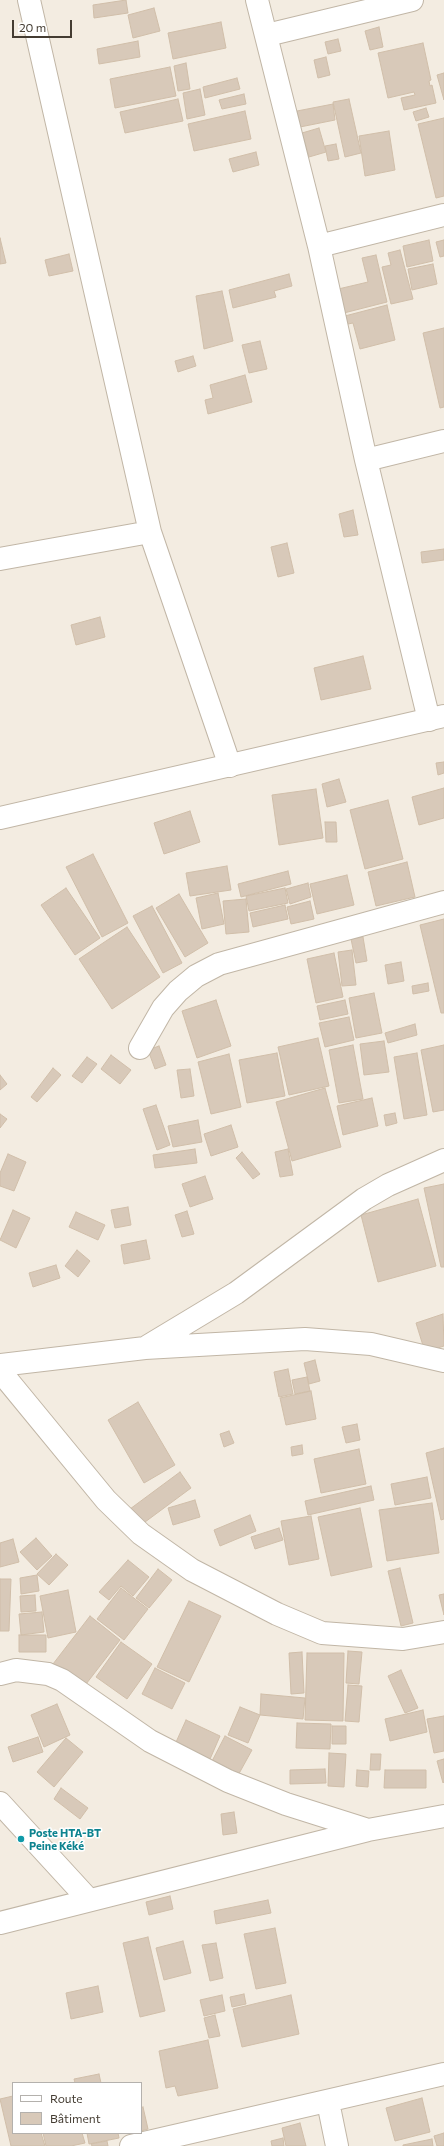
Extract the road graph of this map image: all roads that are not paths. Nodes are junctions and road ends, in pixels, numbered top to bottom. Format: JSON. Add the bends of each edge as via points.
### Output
{"nodes":[{"id":1,"x":29,"y":0,"type":"edge"},
{"id":2,"x":258,"y":0,"type":"edge"},
{"id":3,"x":412,"y":0,"type":"edge"},
{"id":4,"x":267,"y":35,"type":"junction"},
{"id":5,"x":444,"y":215,"type":"edge"},
{"id":6,"x":319,"y":246,"type":"junction"},
{"id":7,"x":444,"y":441,"type":"edge"},
{"id":8,"x":366,"y":460,"type":"junction"},
{"id":9,"x":150,"y":532,"type":"junction"},
{"id":10,"x":0,"y":559,"type":"edge"},
{"id":11,"x":437,"y":718,"type":"edge"},
{"id":12,"x":230,"y":766,"type":"junction"},
{"id":13,"x":0,"y":818,"type":"edge"},
{"id":14,"x":444,"y":902,"type":"edge"},
{"id":15,"x":140,"y":1048,"type":"dead end"},
{"id":16,"x":444,"y":1160,"type":"edge"},
{"id":17,"x":145,"y":1348,"type":"junction"},
{"id":18,"x":444,"y":1361,"type":"edge"},
{"id":19,"x":0,"y":1365,"type":"edge"},
{"id":20,"x":0,"y":1371,"type":"edge"},
{"id":21,"x":444,"y":1632,"type":"edge"},
{"id":22,"x":0,"y":1674,"type":"edge"},
{"id":23,"x":0,"y":1803,"type":"edge"},
{"id":24,"x":442,"y":1821,"type":"edge"},
{"id":25,"x":368,"y":1830,"type":"junction"},
{"id":26,"x":89,"y":1900,"type":"junction"},
{"id":27,"x":0,"y":1924,"type":"edge"},
{"id":28,"x":444,"y":2074,"type":"edge"},
{"id":29,"x":328,"y":2102,"type":"junction"},
{"id":30,"x":131,"y":2146,"type":"edge"},
{"id":31,"x":337,"y":2146,"type":"edge"}],
"edges":[{"from":1,"to":9,"type":"street"},
{"from":2,"to":4,"type":"street"},
{"from":3,"to":4,"type":"street"},
{"from":4,"to":6,"type":"street"},
{"from":5,"to":6,"type":"street"},
{"from":6,"to":8,"type":"street"},
{"from":7,"to":8,"type":"street"},
{"from":8,"to":11,"type":"street"},
{"from":9,"to":10,"type":"street"},
{"from":9,"to":12,"type":"street"},
{"from":11,"to":12,"type":"street"},
{"from":12,"to":13,"type":"street"},
{"from":14,"to":15,"type":"street","via":[[219,964],[196,976],[178,991],[163,1008]]},
{"from":16,"to":17,"type":"street","via":[[388,1185],[364,1199],[236,1294]]},
{"from":17,"to":18,"type":"street","via":[[305,1339],[371,1344]]},
{"from":17,"to":19,"type":"street"},
{"from":20,"to":21,"type":"street","via":[[106,1500],[141,1534],[192,1570],[277,1614],[322,1633],[403,1639]]},
{"from":22,"to":25,"type":"street","via":[[16,1670],[48,1674],[62,1680],[150,1741],[228,1781],[286,1804]]},
{"from":23,"to":26,"type":"street"},
{"from":24,"to":25,"type":"street"},
{"from":25,"to":26,"type":"street"},
{"from":26,"to":27,"type":"street"},
{"from":28,"to":29,"type":"street"},
{"from":29,"to":30,"type":"street"},
{"from":29,"to":31,"type":"street"}]}
